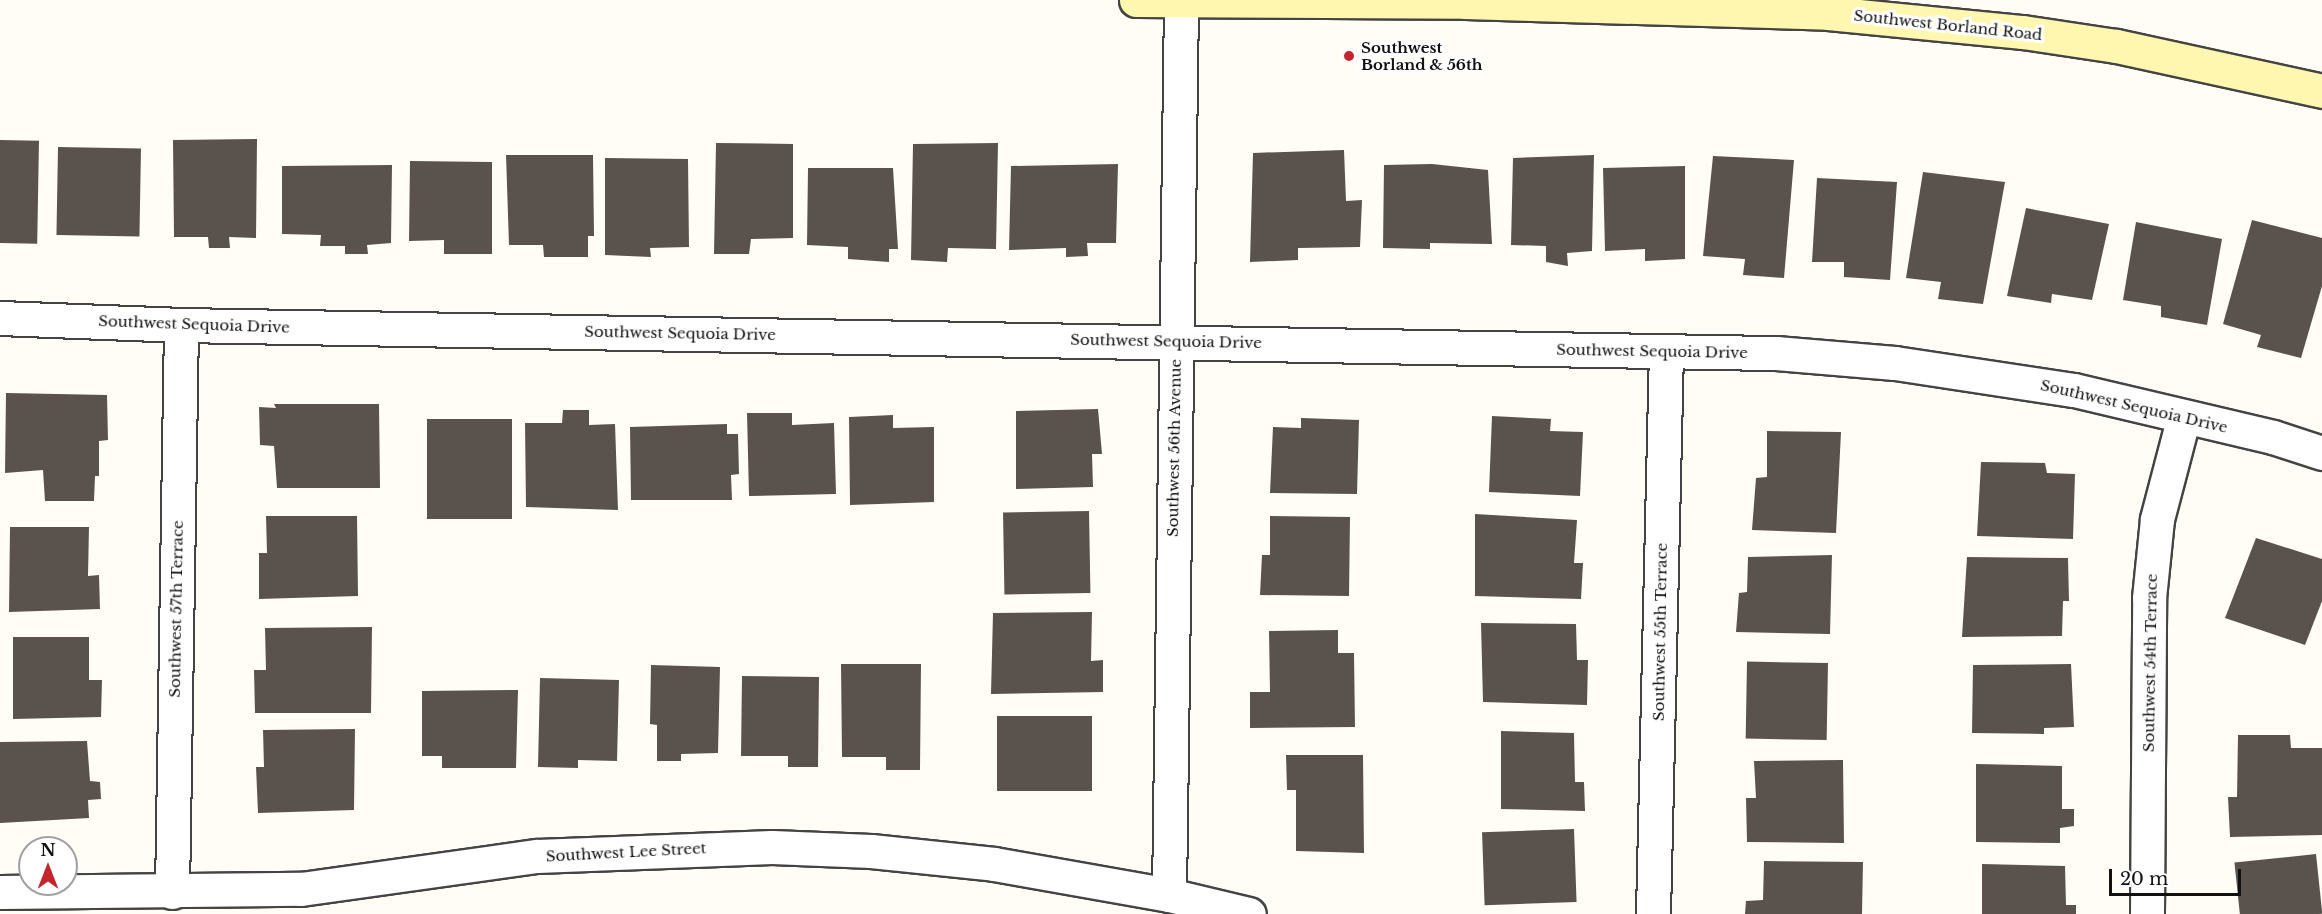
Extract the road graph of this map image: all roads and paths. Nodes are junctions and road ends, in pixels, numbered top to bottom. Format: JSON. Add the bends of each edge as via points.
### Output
{"nodes":[{"id":1,"x":1136,"y":0,"type":"edge"},
{"id":2,"x":1181,"y":1,"type":"edge"},
{"id":3,"x":2322,"y":91,"type":"edge"},
{"id":4,"x":0,"y":318,"type":"edge"},
{"id":5,"x":181,"y":325,"type":"junction"},
{"id":6,"x":1176,"y":341,"type":"junction"},
{"id":7,"x":1666,"y":351,"type":"junction"},
{"id":8,"x":2184,"y":416,"type":"junction"},
{"id":9,"x":2322,"y":453,"type":"edge"},
{"id":10,"x":0,"y":892,"type":"edge"},
{"id":11,"x":172,"y":892,"type":"junction"},
{"id":12,"x":1169,"y":895,"type":"junction"},
{"id":13,"x":1249,"y":914,"type":"edge"},
{"id":14,"x":1653,"y":914,"type":"edge"},
{"id":15,"x":2147,"y":914,"type":"edge"}],
"edges":[{"from":1,"to":2,"type":"main road","name":"Southwest Borland Road"},
{"from":2,"to":3,"type":"main road","name":"Southwest Borland Road","via":[[1465,2],[1828,13],[2093,43],[2200,62]]},
{"from":2,"to":6,"type":"street","name":"Southwest 56th Avenue"},
{"from":4,"to":5,"type":"street","name":"Southwest Sequoia Drive"},
{"from":5,"to":6,"type":"street","name":"Southwest Sequoia Drive"},
{"from":5,"to":11,"type":"street","name":"Southwest 57th Terrace"},
{"from":6,"to":7,"type":"street","name":"Southwest Sequoia Drive"},
{"from":6,"to":12,"type":"street","name":"Southwest 56th Avenue"},
{"from":7,"to":8,"type":"street","name":"Southwest Sequoia Drive","via":[[1776,353],[1939,369],[2074,390]]},
{"from":7,"to":14,"type":"street","name":"Southwest 55th Terrace"},
{"from":8,"to":9,"type":"street","name":"Southwest Sequoia Drive"},
{"from":8,"to":15,"type":"street","name":"Southwest 54th Terrace","via":[[2157,519],[2150,598]]},
{"from":10,"to":11,"type":"street","name":"Southwest Lee Street"},
{"from":11,"to":12,"type":"street","name":"Southwest Lee Street","via":[[301,889],[537,856],[772,847],[872,851],[994,864]]},
{"from":12,"to":13,"type":"street","name":"Southwest Lee Street"}]}
